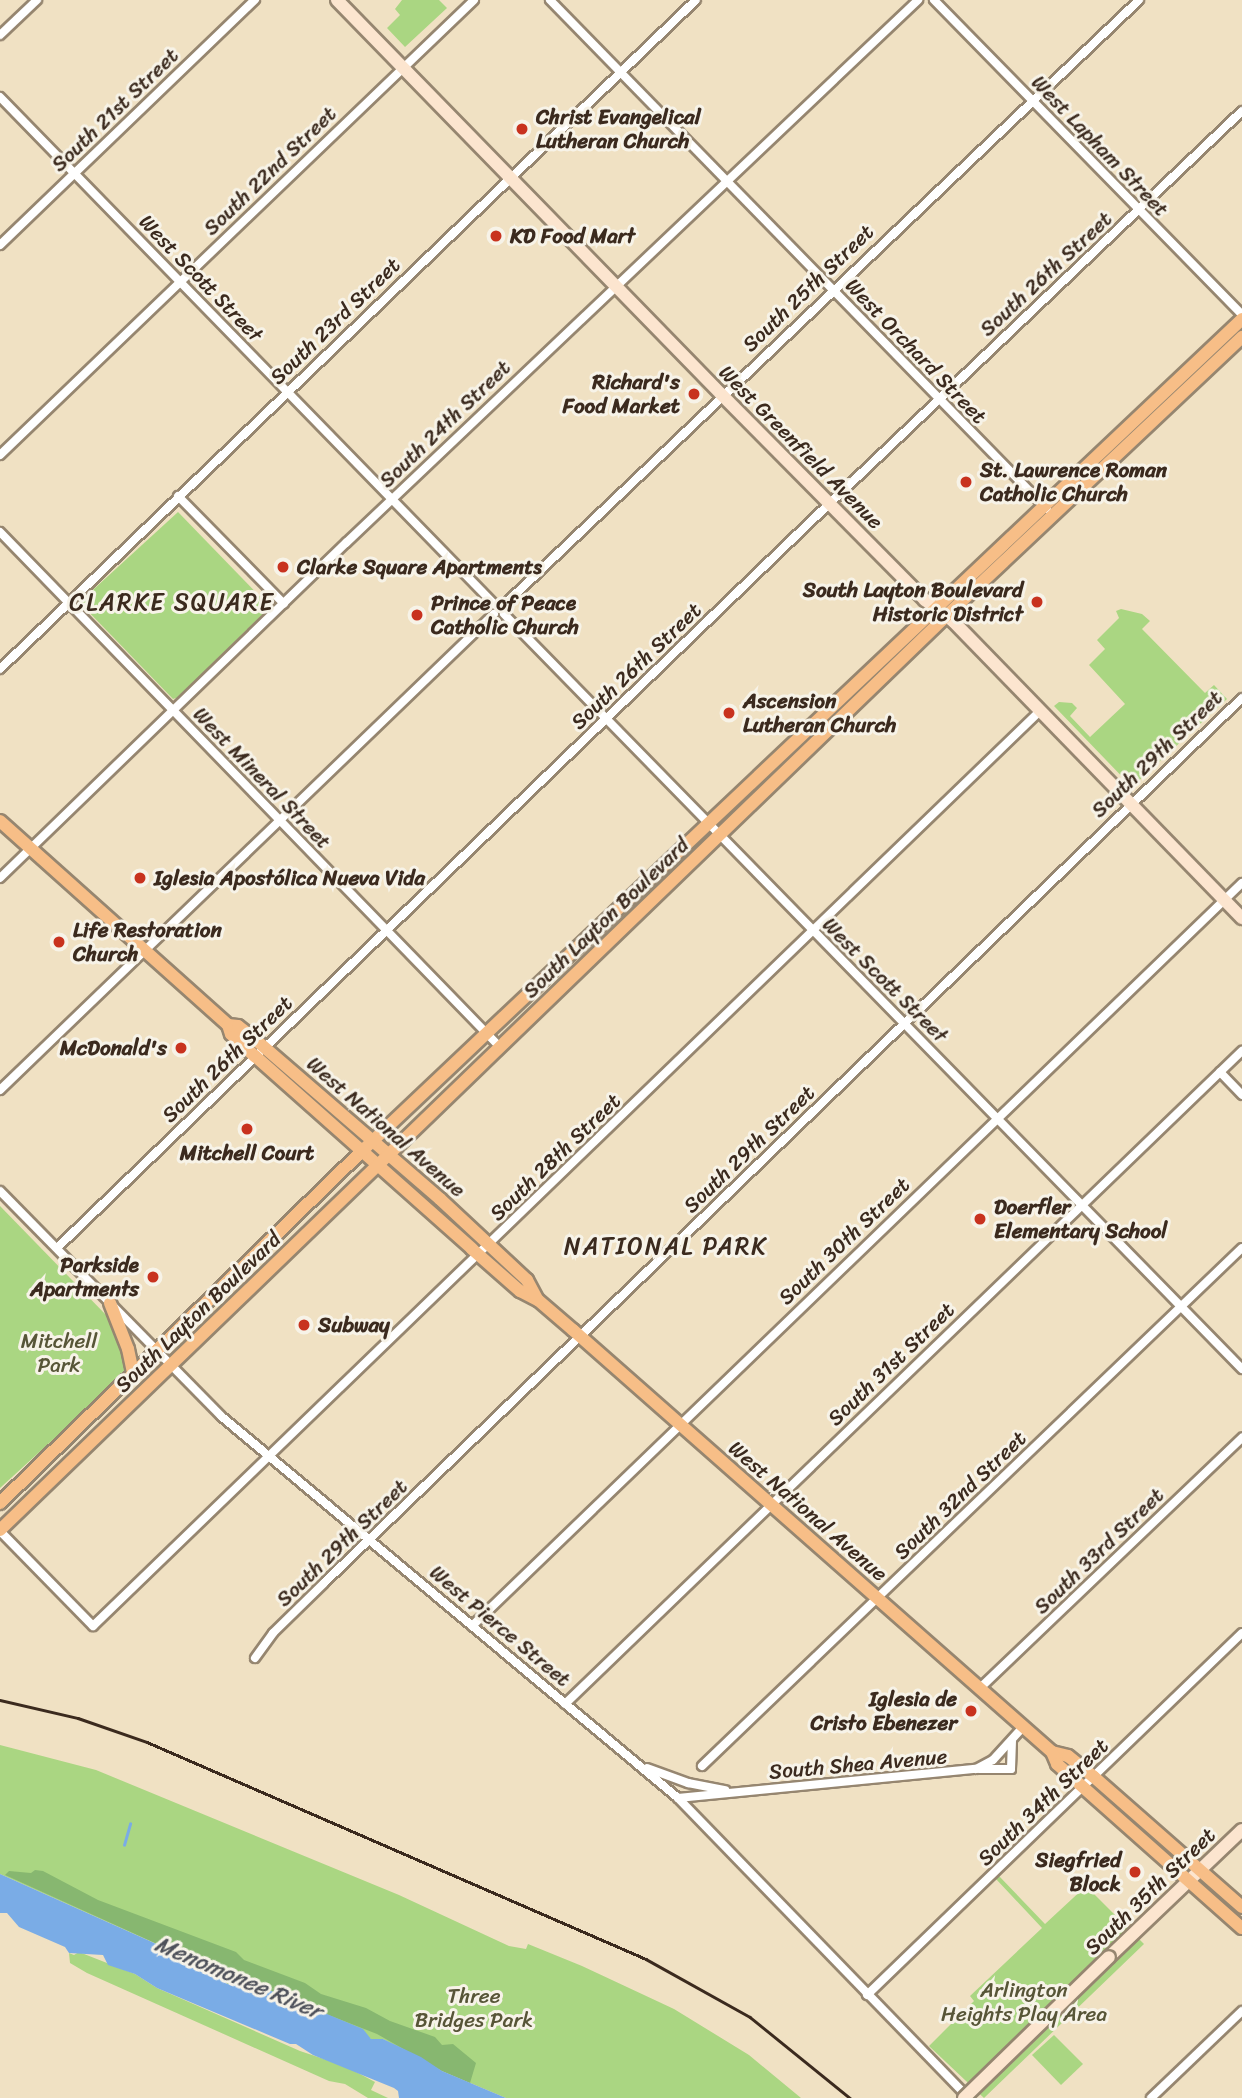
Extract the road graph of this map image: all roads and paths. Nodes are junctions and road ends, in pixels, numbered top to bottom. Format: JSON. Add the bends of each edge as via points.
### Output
{"nodes":[{"id":1,"x":37,"y":0,"type":"edge"},
{"id":2,"x":255,"y":0,"type":"edge"},
{"id":3,"x":337,"y":0,"type":"edge"},
{"id":4,"x":474,"y":0,"type":"edge"},
{"id":5,"x":550,"y":0,"type":"edge"},
{"id":6,"x":696,"y":0,"type":"edge"},
{"id":7,"x":918,"y":0,"type":"edge"},
{"id":8,"x":934,"y":0,"type":"edge"},
{"id":9,"x":1139,"y":0,"type":"edge"},
{"id":10,"x":0,"y":35,"type":"edge"},
{"id":11,"x":403,"y":68,"type":"junction"},
{"id":12,"x":620,"y":72,"type":"junction"},
{"id":13,"x":0,"y":97,"type":"edge"},
{"id":14,"x":1031,"y":101,"type":"junction"},
{"id":15,"x":1242,"y":111,"type":"edge"},
{"id":16,"x":74,"y":173,"type":"junction"},
{"id":17,"x":509,"y":177,"type":"junction"},
{"id":18,"x":727,"y":180,"type":"junction"},
{"id":19,"x":1138,"y":211,"type":"junction"},
{"id":20,"x":0,"y":245,"type":"edge"},
{"id":21,"x":181,"y":282,"type":"junction"},
{"id":22,"x":616,"y":286,"type":"junction"},
{"id":23,"x":832,"y":290,"type":"junction"},
{"id":24,"x":1242,"y":317,"type":"edge"},
{"id":25,"x":1242,"y":337,"type":"edge"},
{"id":26,"x":288,"y":392,"type":"junction"},
{"id":27,"x":721,"y":394,"type":"junction"},
{"id":28,"x":939,"y":400,"type":"junction"},
{"id":29,"x":0,"y":455,"type":"edge"},
{"id":30,"x":178,"y":496,"type":"junction"},
{"id":31,"x":392,"y":499,"type":"junction"},
{"id":32,"x":829,"y":503,"type":"junction"},
{"id":33,"x":1048,"y":511,"type":"junction"},
{"id":34,"x":0,"y":532,"type":"edge"},
{"id":35,"x":70,"y":604,"type":"junction"},
{"id":36,"x":284,"y":604,"type":"junction"},
{"id":37,"x":934,"y":608,"type":"junction"},
{"id":38,"x":499,"y":609,"type":"junction"},
{"id":39,"x":946,"y":616,"type":"junction"},
{"id":40,"x":0,"y":668,"type":"edge"},
{"id":41,"x":1240,"y":703,"type":"edge"},
{"id":42,"x":1041,"y":711,"type":"junction"},
{"id":43,"x":173,"y":712,"type":"junction"},
{"id":44,"x":606,"y":719,"type":"junction"},
{"id":45,"x":1131,"y":802,"type":"junction"},
{"id":46,"x":0,"y":821,"type":"edge"},
{"id":47,"x":279,"y":821,"type":"junction"},
{"id":48,"x":707,"y":823,"type":"junction"},
{"id":49,"x":720,"y":836,"type":"junction"},
{"id":50,"x":31,"y":849,"type":"junction"},
{"id":51,"x":0,"y":878,"type":"edge"},
{"id":52,"x":1242,"y":883,"type":"edge"},
{"id":53,"x":1224,"y":900,"type":"junction"},
{"id":54,"x":1242,"y":918,"type":"edge"},
{"id":55,"x":386,"y":930,"type":"junction"},
{"id":56,"x":813,"y":932,"type":"junction"},
{"id":57,"x":145,"y":950,"type":"junction"},
{"id":58,"x":904,"y":1024,"type":"junction"},
{"id":59,"x":488,"y":1035,"type":"junction"},
{"id":60,"x":500,"y":1047,"type":"junction"},
{"id":61,"x":260,"y":1051,"type":"junction"},
{"id":62,"x":1242,"y":1051,"type":"edge"},
{"id":63,"x":1220,"y":1072,"type":"junction"},
{"id":64,"x":0,"y":1090,"type":"edge"},
{"id":65,"x":1242,"y":1095,"type":"edge"},
{"id":66,"x":996,"y":1119,"type":"junction"},
{"id":67,"x":373,"y":1141,"type":"junction"},
{"id":68,"x":362,"y":1151,"type":"junction"},
{"id":69,"x":388,"y":1154,"type":"junction"},
{"id":70,"x":377,"y":1163,"type":"junction"},
{"id":71,"x":0,"y":1191,"type":"edge"},
{"id":72,"x":1081,"y":1206,"type":"junction"},
{"id":73,"x":296,"y":1215,"type":"junction"},
{"id":74,"x":489,"y":1245,"type":"junction"},
{"id":75,"x":57,"y":1248,"type":"junction"},
{"id":76,"x":1242,"y":1248,"type":"edge"},
{"id":77,"x":478,"y":1255,"type":"junction"},
{"id":78,"x":276,"y":1262,"type":"junction"},
{"id":79,"x":538,"y":1300,"type":"junction"},
{"id":80,"x":110,"y":1303,"type":"junction"},
{"id":81,"x":1181,"y":1307,"type":"junction"},
{"id":82,"x":580,"y":1336,"type":"junction"},
{"id":83,"x":156,"y":1351,"type":"junction"},
{"id":84,"x":171,"y":1367,"type":"junction"},
{"id":85,"x":1242,"y":1369,"type":"edge"},
{"id":86,"x":133,"y":1373,"type":"junction"},
{"id":87,"x":681,"y":1425,"type":"junction"},
{"id":88,"x":1242,"y":1438,"type":"edge"},
{"id":89,"x":270,"y":1455,"type":"junction"},
{"id":90,"x":0,"y":1503,"type":"edge"},
{"id":91,"x":770,"y":1504,"type":"junction"},
{"id":92,"x":0,"y":1530,"type":"edge"},
{"id":93,"x":370,"y":1540,"type":"junction"},
{"id":94,"x":877,"y":1598,"type":"junction"},
{"id":95,"x":472,"y":1626,"type":"junction"},
{"id":96,"x":1242,"y":1633,"type":"edge"},
{"id":97,"x":256,"y":1658,"type":"dead end"},
{"id":98,"x":979,"y":1689,"type":"junction"},
{"id":99,"x":565,"y":1704,"type":"junction"},
{"id":100,"x":1023,"y":1727,"type":"junction"},
{"id":101,"x":1012,"y":1740,"type":"junction"},
{"id":102,"x":1052,"y":1752,"type":"junction"},
{"id":103,"x":639,"y":1765,"type":"junction"},
{"id":104,"x":702,"y":1766,"type":"dead end"},
{"id":105,"x":976,"y":1769,"type":"junction"},
{"id":106,"x":1094,"y":1777,"type":"junction"},
{"id":107,"x":1083,"y":1787,"type":"junction"},
{"id":108,"x":738,"y":1793,"type":"junction"},
{"id":109,"x":678,"y":1798,"type":"junction"},
{"id":110,"x":1242,"y":1830,"type":"edge"},
{"id":111,"x":1199,"y":1868,"type":"junction"},
{"id":112,"x":1187,"y":1880,"type":"junction"},
{"id":113,"x":1242,"y":1907,"type":"edge"},
{"id":114,"x":1242,"y":1928,"type":"edge"},
{"id":115,"x":867,"y":1995,"type":"junction"},
{"id":116,"x":1242,"y":2011,"type":"edge"},
{"id":117,"x":967,"y":2098,"type":"edge"},
{"id":118,"x":1151,"y":2098,"type":"edge"}],
"edges":[{"from":1,"to":10,"type":"street"},
{"from":2,"to":16,"type":"street","name":"South 21st Street"},
{"from":3,"to":11,"type":"main road","name":"West Greenfield Avenue"},
{"from":4,"to":11,"type":"street","name":"South 22nd Street"},
{"from":5,"to":12,"type":"street","name":"West Orchard Street"},
{"from":6,"to":12,"type":"street","name":"South 23rd Street"},
{"from":7,"to":18,"type":"street","name":"South 24th Street"},
{"from":8,"to":14,"type":"street","name":"West Lapham Street"},
{"from":9,"to":14,"type":"street","name":"South 25th Street"},
{"from":11,"to":17,"type":"main road","name":"West Greenfield Avenue"},
{"from":11,"to":21,"type":"street","name":"South 22nd Street"},
{"from":12,"to":17,"type":"street","name":"South 23rd Street"},
{"from":12,"to":18,"type":"street","name":"West Orchard Street"},
{"from":13,"to":16,"type":"street","name":"West Scott Street"},
{"from":14,"to":19,"type":"street","name":"West Lapham Street"},
{"from":14,"to":23,"type":"street","name":"South 25th Street"},
{"from":15,"to":19,"type":"street","name":"South 26th Street"},
{"from":16,"to":20,"type":"street","name":"South 21st Street"},
{"from":16,"to":21,"type":"street","name":"West Scott Street"},
{"from":17,"to":22,"type":"main road","name":"West Greenfield Avenue"},
{"from":17,"to":26,"type":"street","name":"South 23rd Street"},
{"from":18,"to":22,"type":"street","name":"South 24th Street"},
{"from":18,"to":23,"type":"street","name":"West Orchard Street"},
{"from":19,"to":24,"type":"street","name":"West Lapham Street"},
{"from":19,"to":28,"type":"street","name":"South 26th Street"},
{"from":21,"to":26,"type":"street","name":"West Scott Street"},
{"from":21,"to":29,"type":"street","name":"South 22nd Street"},
{"from":22,"to":27,"type":"main road","name":"West Greenfield Avenue"},
{"from":22,"to":31,"type":"street","name":"South 24th Street"},
{"from":23,"to":27,"type":"street","name":"South 25th Street"},
{"from":23,"to":28,"type":"street","name":"West Orchard Street"},
{"from":24,"to":33,"type":"main road","name":"South Layton Boulevard"},
{"from":25,"to":33,"type":"main road","name":"South Layton Boulevard"},
{"from":26,"to":30,"type":"street","name":"South 23rd Street"},
{"from":26,"to":31,"type":"street","name":"West Scott Street"},
{"from":27,"to":32,"type":"main road","name":"West Greenfield Avenue"},
{"from":27,"to":38,"type":"street","name":"South 25th Street"},
{"from":28,"to":32,"type":"street","name":"South 26th Street"},
{"from":28,"to":33,"type":"street","name":"West Orchard Street"},
{"from":30,"to":35,"type":"street","name":"South 23rd Street"},
{"from":30,"to":36,"type":"street"},
{"from":31,"to":36,"type":"street","name":"South 24th Street"},
{"from":31,"to":38,"type":"street","name":"West Scott Street"},
{"from":32,"to":37,"type":"main road","name":"West Greenfield Avenue"},
{"from":32,"to":44,"type":"street","name":"South 26th Street"},
{"from":33,"to":37,"type":"main road","name":"South Layton Boulevard"},
{"from":33,"to":39,"type":"main road","name":"South Layton Boulevard"},
{"from":34,"to":35,"type":"street","name":"West Mineral Street"},
{"from":35,"to":40,"type":"street","name":"South 23rd Street"},
{"from":35,"to":43,"type":"street","name":"West Mineral Street"},
{"from":36,"to":43,"type":"street","name":"South 24th Street"},
{"from":37,"to":39,"type":"main road","name":"West Greenfield Avenue"},
{"from":37,"to":48,"type":"main road","name":"South Layton Boulevard"},
{"from":38,"to":44,"type":"street","name":"West Scott Street"},
{"from":38,"to":47,"type":"street","name":"South 25th Street"},
{"from":39,"to":42,"type":"main road","name":"West Greenfield Avenue"},
{"from":39,"to":49,"type":"main road","name":"South Layton Boulevard"},
{"from":41,"to":45,"type":"street","name":"South 29th Street"},
{"from":42,"to":45,"type":"main road","name":"West Greenfield Avenue"},
{"from":42,"to":56,"type":"street","name":"South 28th Street"},
{"from":43,"to":47,"type":"street","name":"West Mineral Street"},
{"from":43,"to":50,"type":"street","name":"South 24th Street"},
{"from":44,"to":48,"type":"street","name":"West Scott Street"},
{"from":44,"to":55,"type":"street","name":"South 26th Street"},
{"from":45,"to":53,"type":"main road","name":"West Greenfield Avenue"},
{"from":45,"to":58,"type":"street","name":"South 29th Street"},
{"from":46,"to":50,"type":"main road","name":"West National Avenue"},
{"from":47,"to":55,"type":"street","name":"West Mineral Street"},
{"from":47,"to":57,"type":"street","name":"South 25th Street"},
{"from":48,"to":49,"type":"street","name":"West Scott Street"},
{"from":48,"to":59,"type":"main road","name":"South Layton Boulevard"},
{"from":49,"to":56,"type":"street","name":"West Scott Street"},
{"from":49,"to":60,"type":"main road","name":"South Layton Boulevard"},
{"from":50,"to":51,"type":"street","name":"South 24th Street"},
{"from":50,"to":57,"type":"main road","name":"West National Avenue"},
{"from":52,"to":53,"type":"street","name":"South 30th Street"},
{"from":53,"to":54,"type":"main road","name":"West Greenfield Avenue"},
{"from":53,"to":66,"type":"street","name":"South 30th Street"},
{"from":55,"to":59,"type":"street","name":"West Mineral Street"},
{"from":55,"to":61,"type":"street","name":"South 26th Street"},
{"from":56,"to":58,"type":"street","name":"West Scott Street"},
{"from":56,"to":74,"type":"street","name":"South 28th Street"},
{"from":57,"to":61,"type":"main road","name":"West National Avenue","via":[[229,1025],[238,1026]]},
{"from":57,"to":64,"type":"street","name":"South 25th Street"},
{"from":58,"to":66,"type":"street","name":"West Scott Street"},
{"from":58,"to":82,"type":"street","name":"South 29th Street"},
{"from":59,"to":60,"type":"street","name":"West Mineral Street"},
{"from":59,"to":67,"type":"main road","name":"South Layton Boulevard"},
{"from":60,"to":69,"type":"main road","name":"South Layton Boulevard"},
{"from":61,"to":67,"type":"main road","name":"West National Avenue"},
{"from":61,"to":68,"type":"main road","name":"West National Avenue"},
{"from":61,"to":75,"type":"street","name":"South 26th Street"},
{"from":62,"to":63,"type":"street","name":"South 31st Street"},
{"from":63,"to":65,"type":"street"},
{"from":63,"to":72,"type":"street","name":"South 31st Street"},
{"from":66,"to":72,"type":"street","name":"West Scott Street"},
{"from":66,"to":87,"type":"street","name":"South 30th Street"},
{"from":67,"to":68,"type":"main road","name":"South Layton Boulevard"},
{"from":67,"to":69,"type":"main road","name":"West National Avenue"},
{"from":68,"to":70,"type":"main road","name":"West National Avenue"},
{"from":68,"to":73,"type":"main road","name":"South Layton Boulevard"},
{"from":69,"to":70,"type":"main road","name":"South Layton Boulevard"},
{"from":69,"to":74,"type":"main road","name":"West National Avenue"},
{"from":70,"to":77,"type":"main road","name":"West National Avenue"},
{"from":70,"to":78,"type":"main road","name":"South Layton Boulevard"},
{"from":71,"to":75,"type":"street","name":"West Pierce Street"},
{"from":72,"to":81,"type":"street","name":"West Scott Street"},
{"from":72,"to":91,"type":"street","name":"South 31st Street"},
{"from":73,"to":78,"type":"main road","via":[[303,1227]]},
{"from":73,"to":83,"type":"main road","name":"South Layton Boulevard"},
{"from":74,"to":77,"type":"street","name":"South 28th Street"},
{"from":74,"to":79,"type":"main road","name":"West National Avenue","via":[[527,1280]]},
{"from":75,"to":80,"type":"street","name":"West Pierce Street"},
{"from":76,"to":81,"type":"street","name":"South 32nd Street"},
{"from":77,"to":79,"type":"main road","name":"West National Avenue","via":[[520,1291]]},
{"from":77,"to":89,"type":"street","name":"South 28th Street"},
{"from":78,"to":84,"type":"main road","name":"South Layton Boulevard"},
{"from":79,"to":82,"type":"main road","name":"West National Avenue"},
{"from":80,"to":83,"type":"street","name":"West Pierce Street"},
{"from":80,"to":86,"type":"main road"},
{"from":81,"to":85,"type":"street","name":"West Scott Street"},
{"from":81,"to":94,"type":"street","name":"South 32nd Street"},
{"from":82,"to":87,"type":"main road","name":"West National Avenue"},
{"from":82,"to":93,"type":"street","name":"South 29th Street"},
{"from":83,"to":84,"type":"street","name":"West Pierce Street"},
{"from":83,"to":86,"type":"main road","name":"South Layton Boulevard"},
{"from":84,"to":89,"type":"street","name":"West Pierce Street"},
{"from":84,"to":92,"type":"main road","name":"South Layton Boulevard"},
{"from":86,"to":90,"type":"main road","name":"South Layton Boulevard"},
{"from":87,"to":91,"type":"main road","name":"West National Avenue"},
{"from":87,"to":95,"type":"street","name":"South 30th Street"},
{"from":88,"to":98,"type":"street","name":"South 33rd Street"},
{"from":89,"to":92,"type":"street","name":"South 28th Street","via":[[93,1626]]},
{"from":89,"to":93,"type":"street","name":"West Pierce Street"},
{"from":91,"to":94,"type":"main road","name":"West National Avenue"},
{"from":91,"to":99,"type":"street","name":"South 31st Street"},
{"from":93,"to":95,"type":"street","name":"West Pierce Street"},
{"from":93,"to":97,"type":"street","name":"South 29th Street","via":[[273,1633]]},
{"from":94,"to":98,"type":"main road","name":"West National Avenue"},
{"from":94,"to":104,"type":"street","name":"South 32nd Street"},
{"from":95,"to":99,"type":"street","name":"West Pierce Street"},
{"from":96,"to":106,"type":"street","name":"South 34th Street"},
{"from":98,"to":100,"type":"main road","name":"West National Avenue"},
{"from":99,"to":103,"type":"street","name":"West Pierce Street"},
{"from":100,"to":101,"type":"street","name":"South Shea Avenue"},
{"from":100,"to":102,"type":"main road","name":"West National Avenue"},
{"from":101,"to":105,"type":"street","name":"South Shea Avenue","via":[[993,1760]]},
{"from":101,"to":105,"type":"street","via":[[1011,1769]]},
{"from":102,"to":106,"type":"main road","name":"West National Avenue","via":[[1068,1756]]},
{"from":102,"to":107,"type":"main road","name":"West National Avenue","via":[[1057,1764]]},
{"from":103,"to":108,"type":"street","via":[[688,1783]]},
{"from":103,"to":109,"type":"street","name":"West Pierce Street"},
{"from":105,"to":108,"type":"street","name":"South Shea Avenue"},
{"from":106,"to":107,"type":"street","name":"South 34th Street"},
{"from":106,"to":111,"type":"main road","name":"West National Avenue"},
{"from":107,"to":112,"type":"main road","name":"West National Avenue"},
{"from":107,"to":115,"type":"street","name":"South 34th Street"},
{"from":108,"to":109,"type":"street","name":"South Shea Avenue"},
{"from":109,"to":115,"type":"street","name":"West Pierce Street"},
{"from":110,"to":111,"type":"main road","name":"South 35th Street"},
{"from":111,"to":112,"type":"main road","name":"South 35th Street"},
{"from":111,"to":113,"type":"main road","name":"West National Avenue"},
{"from":112,"to":114,"type":"main road","name":"West National Avenue"},
{"from":112,"to":117,"type":"main road","name":"South 35th Street","bridge":true},
{"from":115,"to":117,"type":"street","name":"West Pierce Street"},
{"from":116,"to":118,"type":"street"}]}
